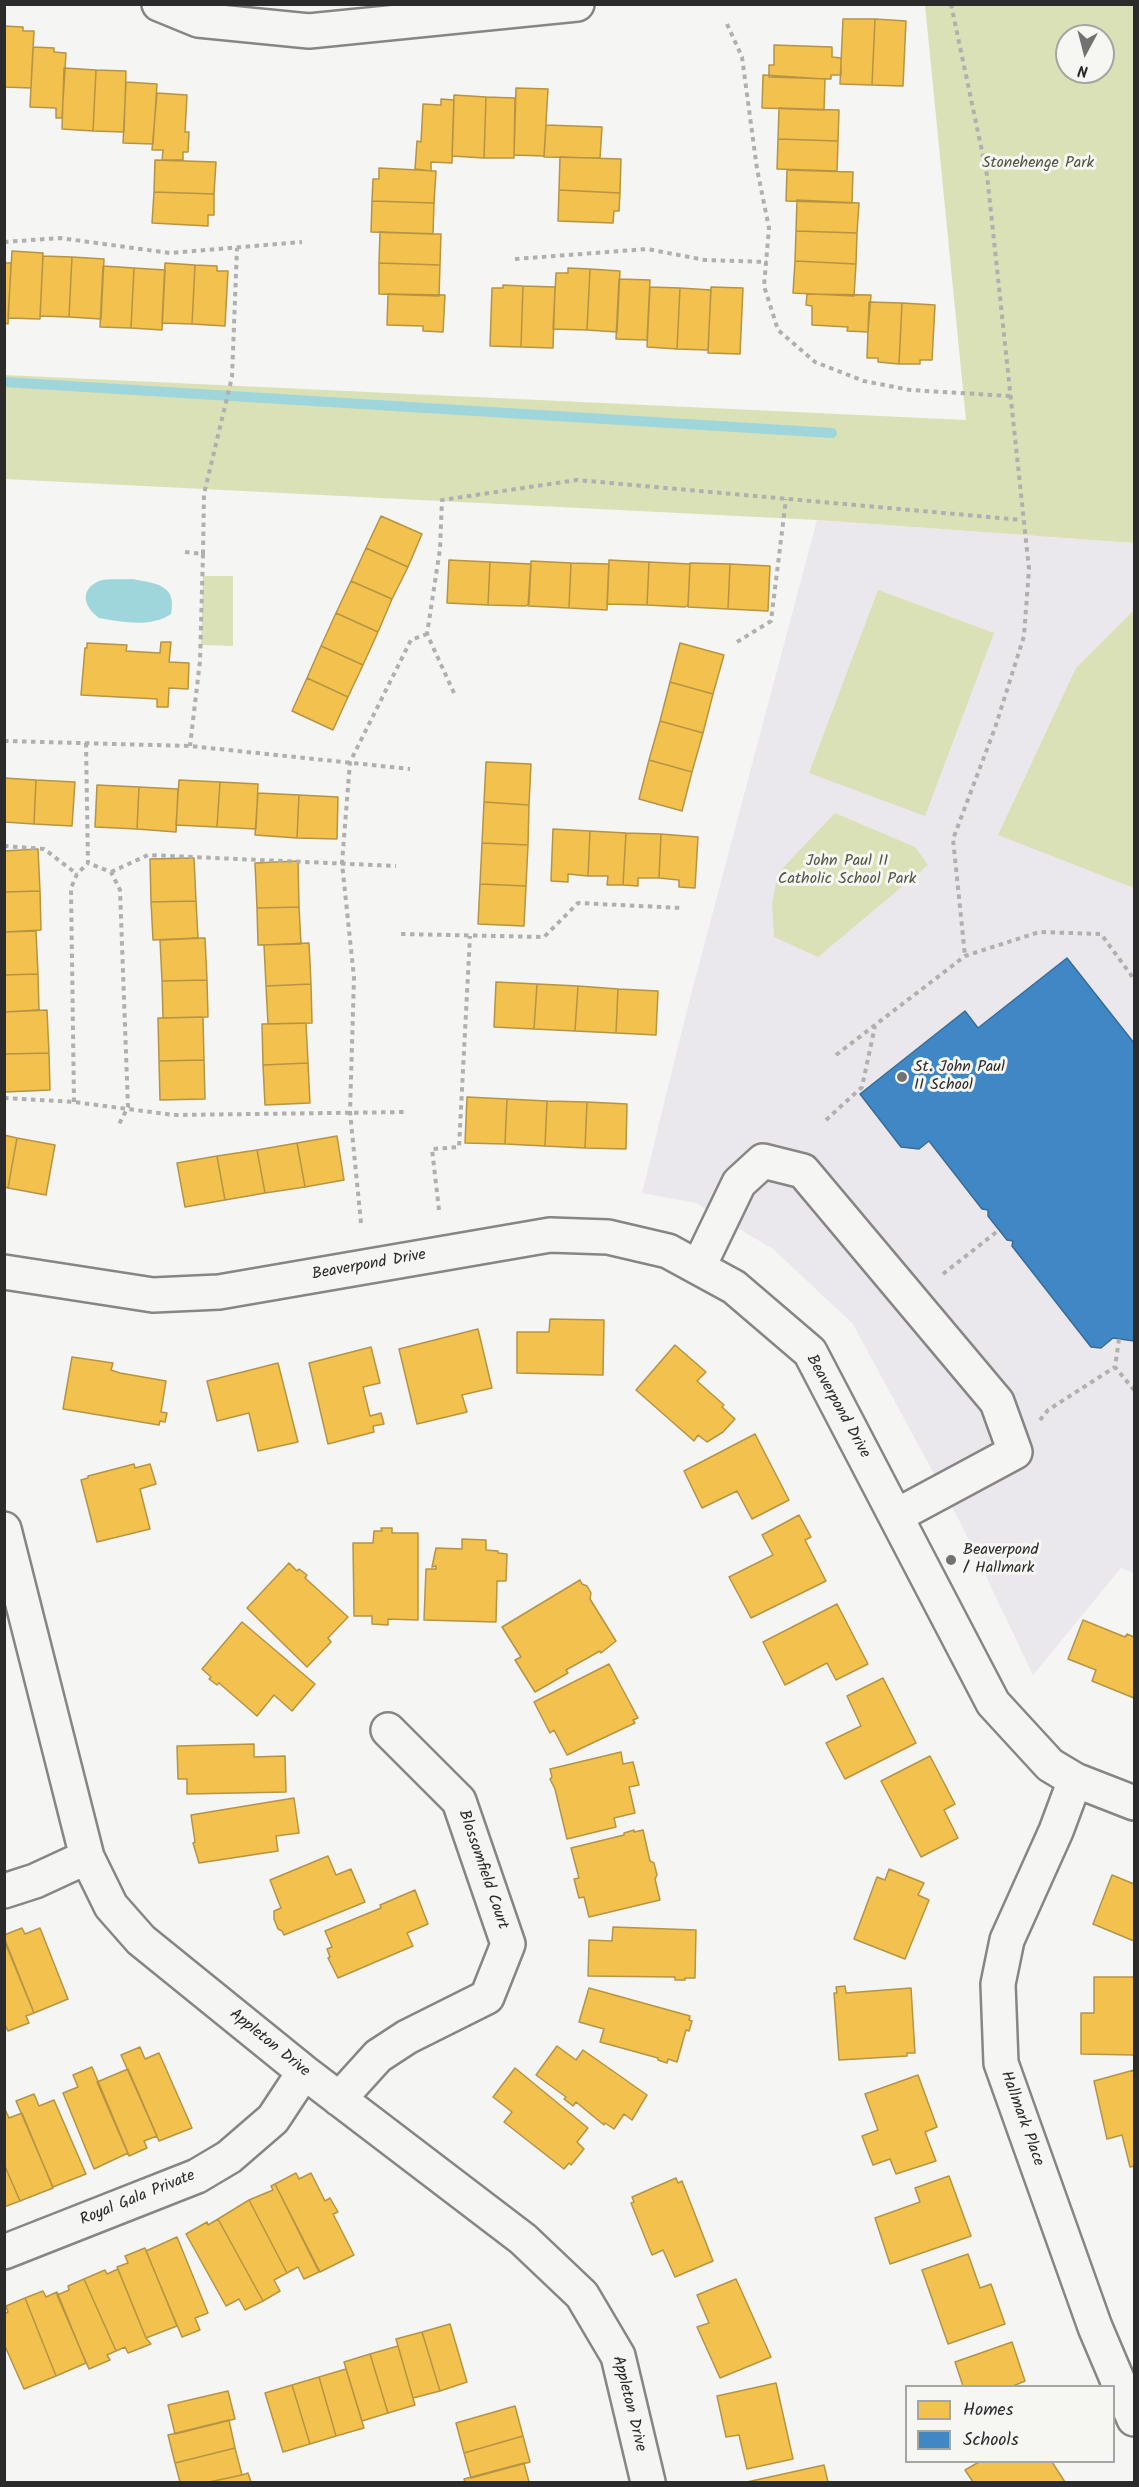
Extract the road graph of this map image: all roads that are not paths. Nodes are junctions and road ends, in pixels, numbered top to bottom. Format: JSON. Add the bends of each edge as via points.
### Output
{"nodes":[{"id":1,"x":159,"y":4,"type":"edge"},
{"id":2,"x":577,"y":4,"type":"edge"},
{"id":3,"x":699,"y":1266,"type":"junction"},
{"id":4,"x":4,"y":1272,"type":"edge"},
{"id":5,"x":896,"y":1516,"type":"junction"},
{"id":6,"x":4,"y":1529,"type":"edge"},
{"id":7,"x":388,"y":1730,"type":"dead end"},
{"id":8,"x":1076,"y":1780,"type":"junction"},
{"id":9,"x":1134,"y":1803,"type":"edge"},
{"id":10,"x":87,"y":1857,"type":"junction"},
{"id":11,"x":4,"y":1891,"type":"edge"},
{"id":12,"x":304,"y":2072,"type":"junction"},
{"id":13,"x":339,"y":2099,"type":"junction"},
{"id":14,"x":4,"y":2252,"type":"edge"},
{"id":15,"x":1134,"y":2420,"type":"edge"},
{"id":16,"x":648,"y":2482,"type":"edge"}],
"edges":[{"from":1,"to":2,"type":"street","via":[[198,20],[309,31]]},
{"from":3,"to":4,"type":"street","name":"Beaverpond Drive","via":[[668,1251],[608,1237],[550,1235],[219,1292],[153,1294]]},
{"from":3,"to":5,"type":"street","name":"Beaverpond Drive","via":[[734,1287],[810,1352]]},
{"from":3,"to":5,"type":"street","via":[[739,1183],[763,1161],[803,1171],[997,1402],[1015,1452]]},
{"from":5,"to":8,"type":"street","name":"Beaverpond Drive","via":[[993,1703],[1050,1765]]},
{"from":6,"to":10,"type":"street","name":"Appleton Drive"},
{"from":7,"to":13,"type":"street","name":"Blossomfield Court","via":[[459,1801],[508,1944],[487,1997],[378,2056]]},
{"from":8,"to":9,"type":"street","name":"Beaverpond Drive"},
{"from":8,"to":15,"type":"street","name":"Hallmark Place","via":[[1007,1940],[998,1984],[1001,2063],[1095,2327]]},
{"from":10,"to":11,"type":"street"},
{"from":10,"to":12,"type":"street","name":"Appleton Drive","via":[[111,1906],[141,1940]]},
{"from":12,"to":13,"type":"street","name":"Appleton Drive"},
{"from":12,"to":14,"type":"street","name":"Royal Gala Private","via":[[273,2119],[229,2157],[197,2176]]},
{"from":13,"to":16,"type":"street","name":"Appleton Drive","via":[[523,2239],[582,2295],[618,2356]]}]}
